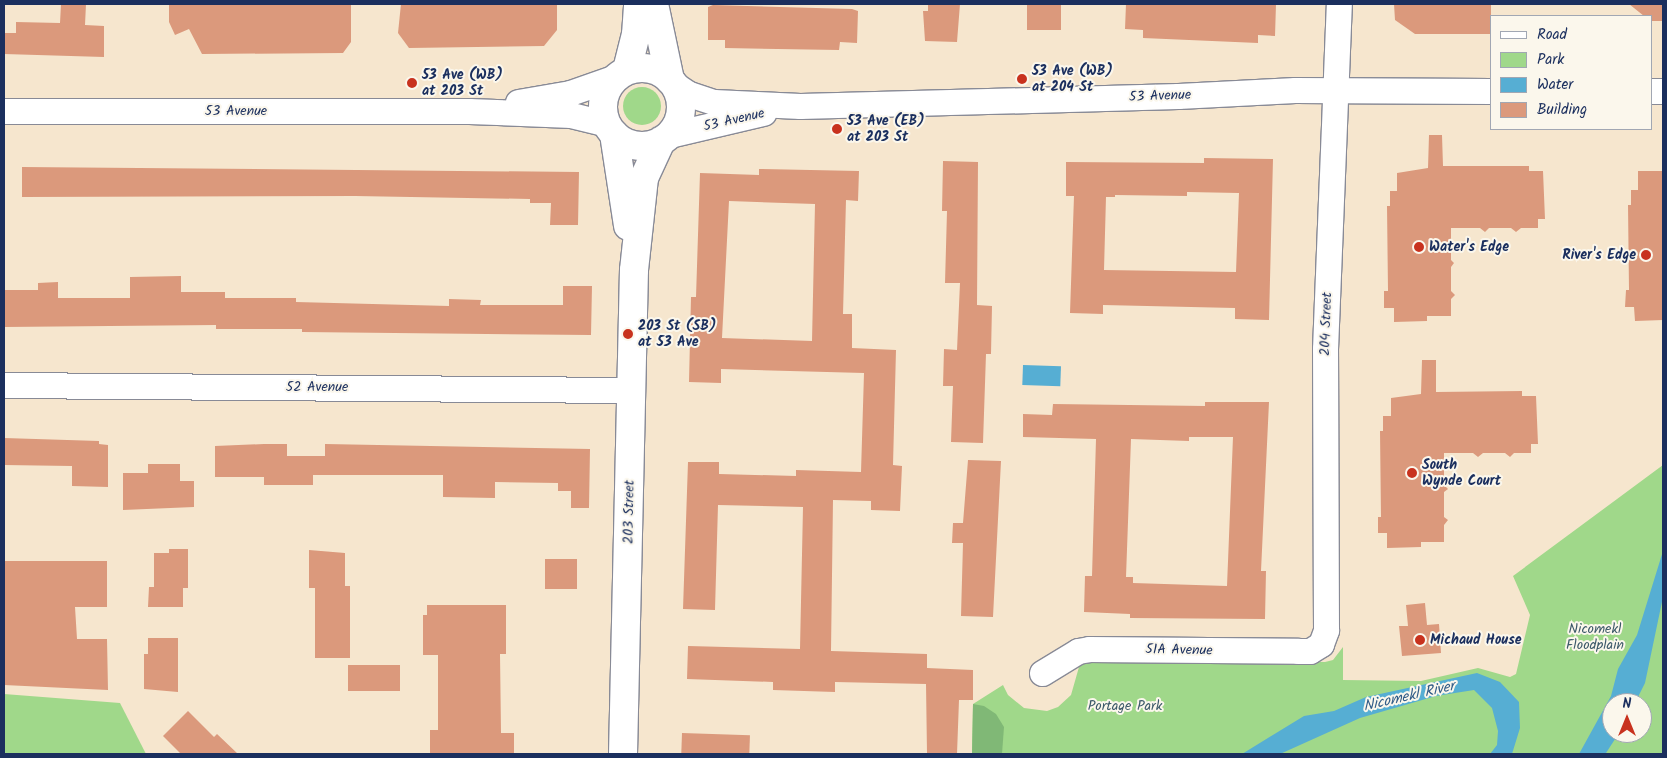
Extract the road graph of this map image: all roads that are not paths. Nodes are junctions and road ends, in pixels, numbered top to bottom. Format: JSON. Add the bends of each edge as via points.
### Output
{"nodes":[{"id":1,"x":638,"y":4,"type":"edge"},
{"id":2,"x":654,"y":4,"type":"edge"},
{"id":3,"x":1339,"y":4,"type":"edge"},
{"id":4,"x":622,"y":74,"type":"junction"},
{"id":5,"x":672,"y":82,"type":"junction"},
{"id":6,"x":1490,"y":91,"type":"edge"},
{"id":7,"x":1178,"y":96,"type":"junction"},
{"id":8,"x":1335,"y":99,"type":"junction"},
{"id":9,"x":800,"y":106,"type":"junction"},
{"id":10,"x":1490,"y":106,"type":"edge"},
{"id":11,"x":4,"y":111,"type":"edge"},
{"id":12,"x":469,"y":111,"type":"junction"},
{"id":13,"x":610,"y":129,"type":"junction"},
{"id":14,"x":665,"y":138,"type":"junction"},
{"id":15,"x":634,"y":270,"type":"junction"},
{"id":16,"x":4,"y":385,"type":"edge"},
{"id":17,"x":631,"y":390,"type":"junction"},
{"id":18,"x":1321,"y":644,"type":"joint"},
{"id":19,"x":1042,"y":673,"type":"dead end"},
{"id":20,"x":623,"y":754,"type":"edge"}],
"edges":[{"from":1,"to":4,"type":"main road","via":[[636,35]]},
{"from":2,"to":5,"type":"main road"},
{"from":3,"to":8,"type":"street","name":"204 Street"},
{"from":4,"to":5,"type":"main road","via":[[653,69]]},
{"from":4,"to":12,"type":"street","name":"53 Avenue","via":[[570,93]]},
{"from":4,"to":13,"type":"main road","via":[[603,99]]},
{"from":5,"to":9,"type":"street","name":"53 Avenue","via":[[689,94],[714,102]]},
{"from":5,"to":14,"type":"main road","via":[[681,109],[678,122]]},
{"from":6,"to":8,"type":"street","name":"53 Avenue"},
{"from":7,"to":8,"type":"street","name":"53 Avenue"},
{"from":7,"to":8,"type":"street","name":"53 Avenue","via":[[1299,107]]},
{"from":7,"to":9,"type":"street","name":"53 Avenue"},
{"from":8,"to":10,"type":"street","name":"53 Avenue"},
{"from":8,"to":18,"type":"street","name":"204 Street","via":[[1325,349],[1326,630]]},
{"from":9,"to":14,"type":"street","name":"53 Avenue"},
{"from":11,"to":12,"type":"street","name":"53 Avenue"},
{"from":12,"to":13,"type":"street","name":"53 Avenue","via":[[571,115]]},
{"from":13,"to":14,"type":"main road","via":[[636,146]]},
{"from":13,"to":15,"type":"main road","name":"203 Street","via":[[623,177]]},
{"from":14,"to":15,"type":"main road","name":"203 Street","via":[[644,178]]},
{"from":15,"to":17,"type":"main road","name":"203 Street"},
{"from":16,"to":17,"type":"street","name":"52 Avenue"},
{"from":17,"to":20,"type":"main road","name":"203 Street"},
{"from":18,"to":19,"type":"street","name":"51A Avenue","via":[[1310,651],[1298,652],[1089,649],[1078,651]]}]}
